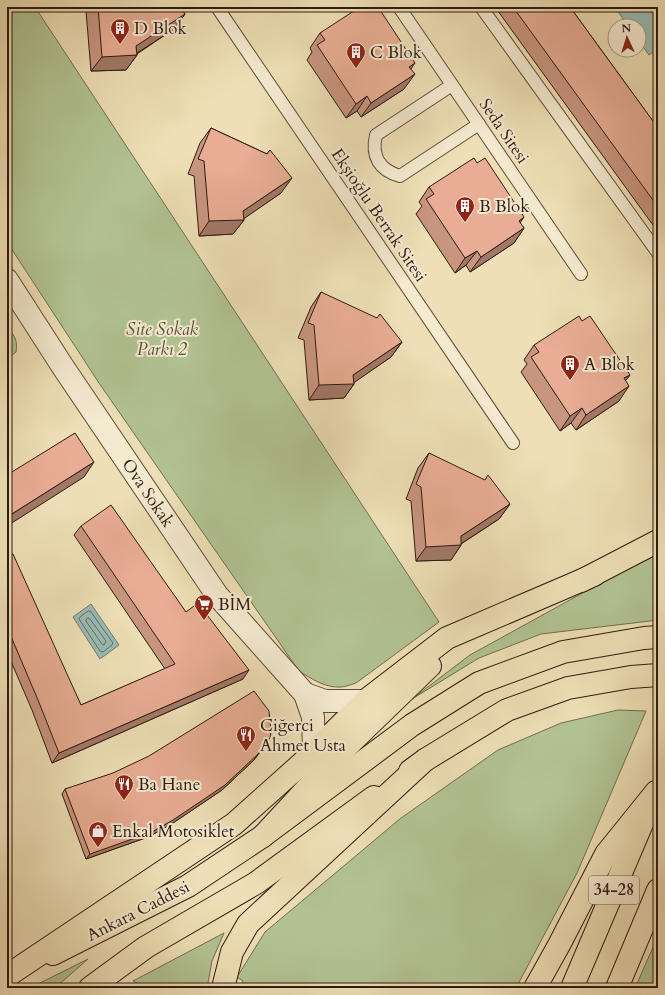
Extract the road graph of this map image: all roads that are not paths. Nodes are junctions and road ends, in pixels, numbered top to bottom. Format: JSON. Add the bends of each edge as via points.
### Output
{"nodes":[{"id":1,"x":217,"y":7,"type":"edge"},
{"id":2,"x":399,"y":7,"type":"edge"},
{"id":3,"x":481,"y":7,"type":"edge"},
{"id":4,"x":452,"y":85,"type":"junction"},
{"id":5,"x":479,"y":124,"type":"junction"},
{"id":6,"x":658,"y":253,"type":"edge"},
{"id":7,"x":581,"y":274,"type":"dead end"},
{"id":8,"x":7,"y":280,"type":"edge"},
{"id":9,"x":513,"y":443,"type":"dead end"},
{"id":10,"x":658,"y":541,"type":"edge"},
{"id":11,"x":594,"y":575,"type":"junction"},
{"id":12,"x":651,"y":638,"type":"edge"},
{"id":13,"x":658,"y":675,"type":"edge"},
{"id":14,"x":305,"y":694,"type":"junction"},
{"id":15,"x":365,"y":701,"type":"junction"},
{"id":16,"x":314,"y":751,"type":"junction"},
{"id":17,"x":425,"y":760,"type":"junction"},
{"id":18,"x":657,"y":789,"type":"edge"},
{"id":19,"x":264,"y":836,"type":"junction"},
{"id":20,"x":658,"y":890,"type":"edge"},
{"id":21,"x":7,"y":977,"type":"edge"},
{"id":22,"x":90,"y":988,"type":"edge"},
{"id":23,"x":223,"y":988,"type":"edge"},
{"id":24,"x":535,"y":988,"type":"edge"},
{"id":25,"x":572,"y":988,"type":"edge"},
{"id":26,"x":617,"y":988,"type":"edge"}],
"edges":[{"from":1,"to":9,"type":"lane","name":"Ekşioğlu Berrak Sitesi"},
{"from":2,"to":4,"type":"lane","name":"Seda Sitesi"},
{"from":3,"to":6,"type":"lane"},
{"from":4,"to":5,"type":"lane","name":"Seda Sitesi"},
{"from":4,"to":5,"type":"lane","via":[[376,135],[374,150],[380,164],[385,170],[400,176]]},
{"from":5,"to":7,"type":"lane","name":"Seda Sitesi"},
{"from":8,"to":14,"type":"street","name":"Ova Sokak","via":[[217,594]]},
{"from":10,"to":11,"type":"main road"},
{"from":11,"to":15,"type":"main road","via":[[447,638]]},
{"from":11,"to":19,"type":"main road","via":[[439,657],[338,755]]},
{"from":12,"to":19,"type":"main road","via":[[563,652],[479,683],[412,725]]},
{"from":13,"to":17,"type":"main road","via":[[568,688],[507,710]]},
{"from":14,"to":15,"type":"street","name":"Ova Sokak","via":[[324,701]]},
{"from":14,"to":16,"type":"street","name":"Ova Sokak","via":[[313,717]]},
{"from":15,"to":16,"type":"main road"},
{"from":16,"to":21,"type":"main road","via":[[234,824]]},
{"from":17,"to":22,"type":"main road","via":[[256,883],[146,947]]},
{"from":17,"to":23,"type":"main road","via":[[248,924],[232,952]]},
{"from":18,"to":24,"type":"main road","via":[[606,854]]},
{"from":18,"to":25,"type":"main road","number":"34-28"},
{"from":19,"to":21,"type":"main road","name":"Ankara Caddesi","via":[[188,886]]},
{"from":20,"to":26,"type":"main road","number":"34-28"}]}
